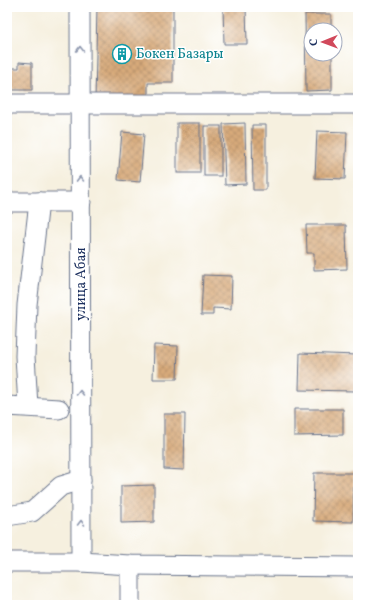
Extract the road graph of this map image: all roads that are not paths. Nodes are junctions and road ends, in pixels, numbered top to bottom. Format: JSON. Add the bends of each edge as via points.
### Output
{"nodes":[{"id":1,"x":80,"y":7,"type":"edge"},
{"id":2,"x":7,"y":104,"type":"edge"},
{"id":3,"x":79,"y":104,"type":"junction"},
{"id":4,"x":358,"y":104,"type":"edge"},
{"id":5,"x":7,"y":202,"type":"edge"},
{"id":6,"x":39,"y":202,"type":"junction"},
{"id":7,"x":81,"y":202,"type":"junction"},
{"id":8,"x":7,"y":406,"type":"edge"},
{"id":9,"x":28,"y":406,"type":"junction"},
{"id":10,"x":59,"y":409,"type":"dead end"},
{"id":11,"x":80,"y":480,"type":"junction"},
{"id":12,"x":7,"y":516,"type":"edge"},
{"id":13,"x":7,"y":562,"type":"edge"},
{"id":14,"x":81,"y":562,"type":"junction"},
{"id":15,"x":130,"y":565,"type":"junction"},
{"id":16,"x":358,"y":568,"type":"edge"},
{"id":17,"x":130,"y":605,"type":"edge"}],
"edges":[{"from":3,"to":1,"type":"street","name":"улица Абая","one_way":true},
{"from":2,"to":3,"type":"street"},
{"from":3,"to":4,"type":"street"},
{"from":7,"to":3,"type":"street","name":"улица Абая","one_way":true},
{"from":5,"to":6,"type":"street"},
{"from":6,"to":7,"type":"street"},
{"from":6,"to":9,"type":"street","via":[[27,305],[25,356]]},
{"from":11,"to":7,"type":"street","name":"улица Абая","one_way":true},
{"from":8,"to":9,"type":"street"},
{"from":9,"to":10,"type":"street"},
{"from":11,"to":12,"type":"street","via":[[61,486],[32,512]]},
{"from":14,"to":11,"type":"street","name":"улица Абая","one_way":true},
{"from":13,"to":14,"type":"street"},
{"from":14,"to":15,"type":"street"},
{"from":15,"to":16,"type":"street"},
{"from":15,"to":17,"type":"street"}]}
